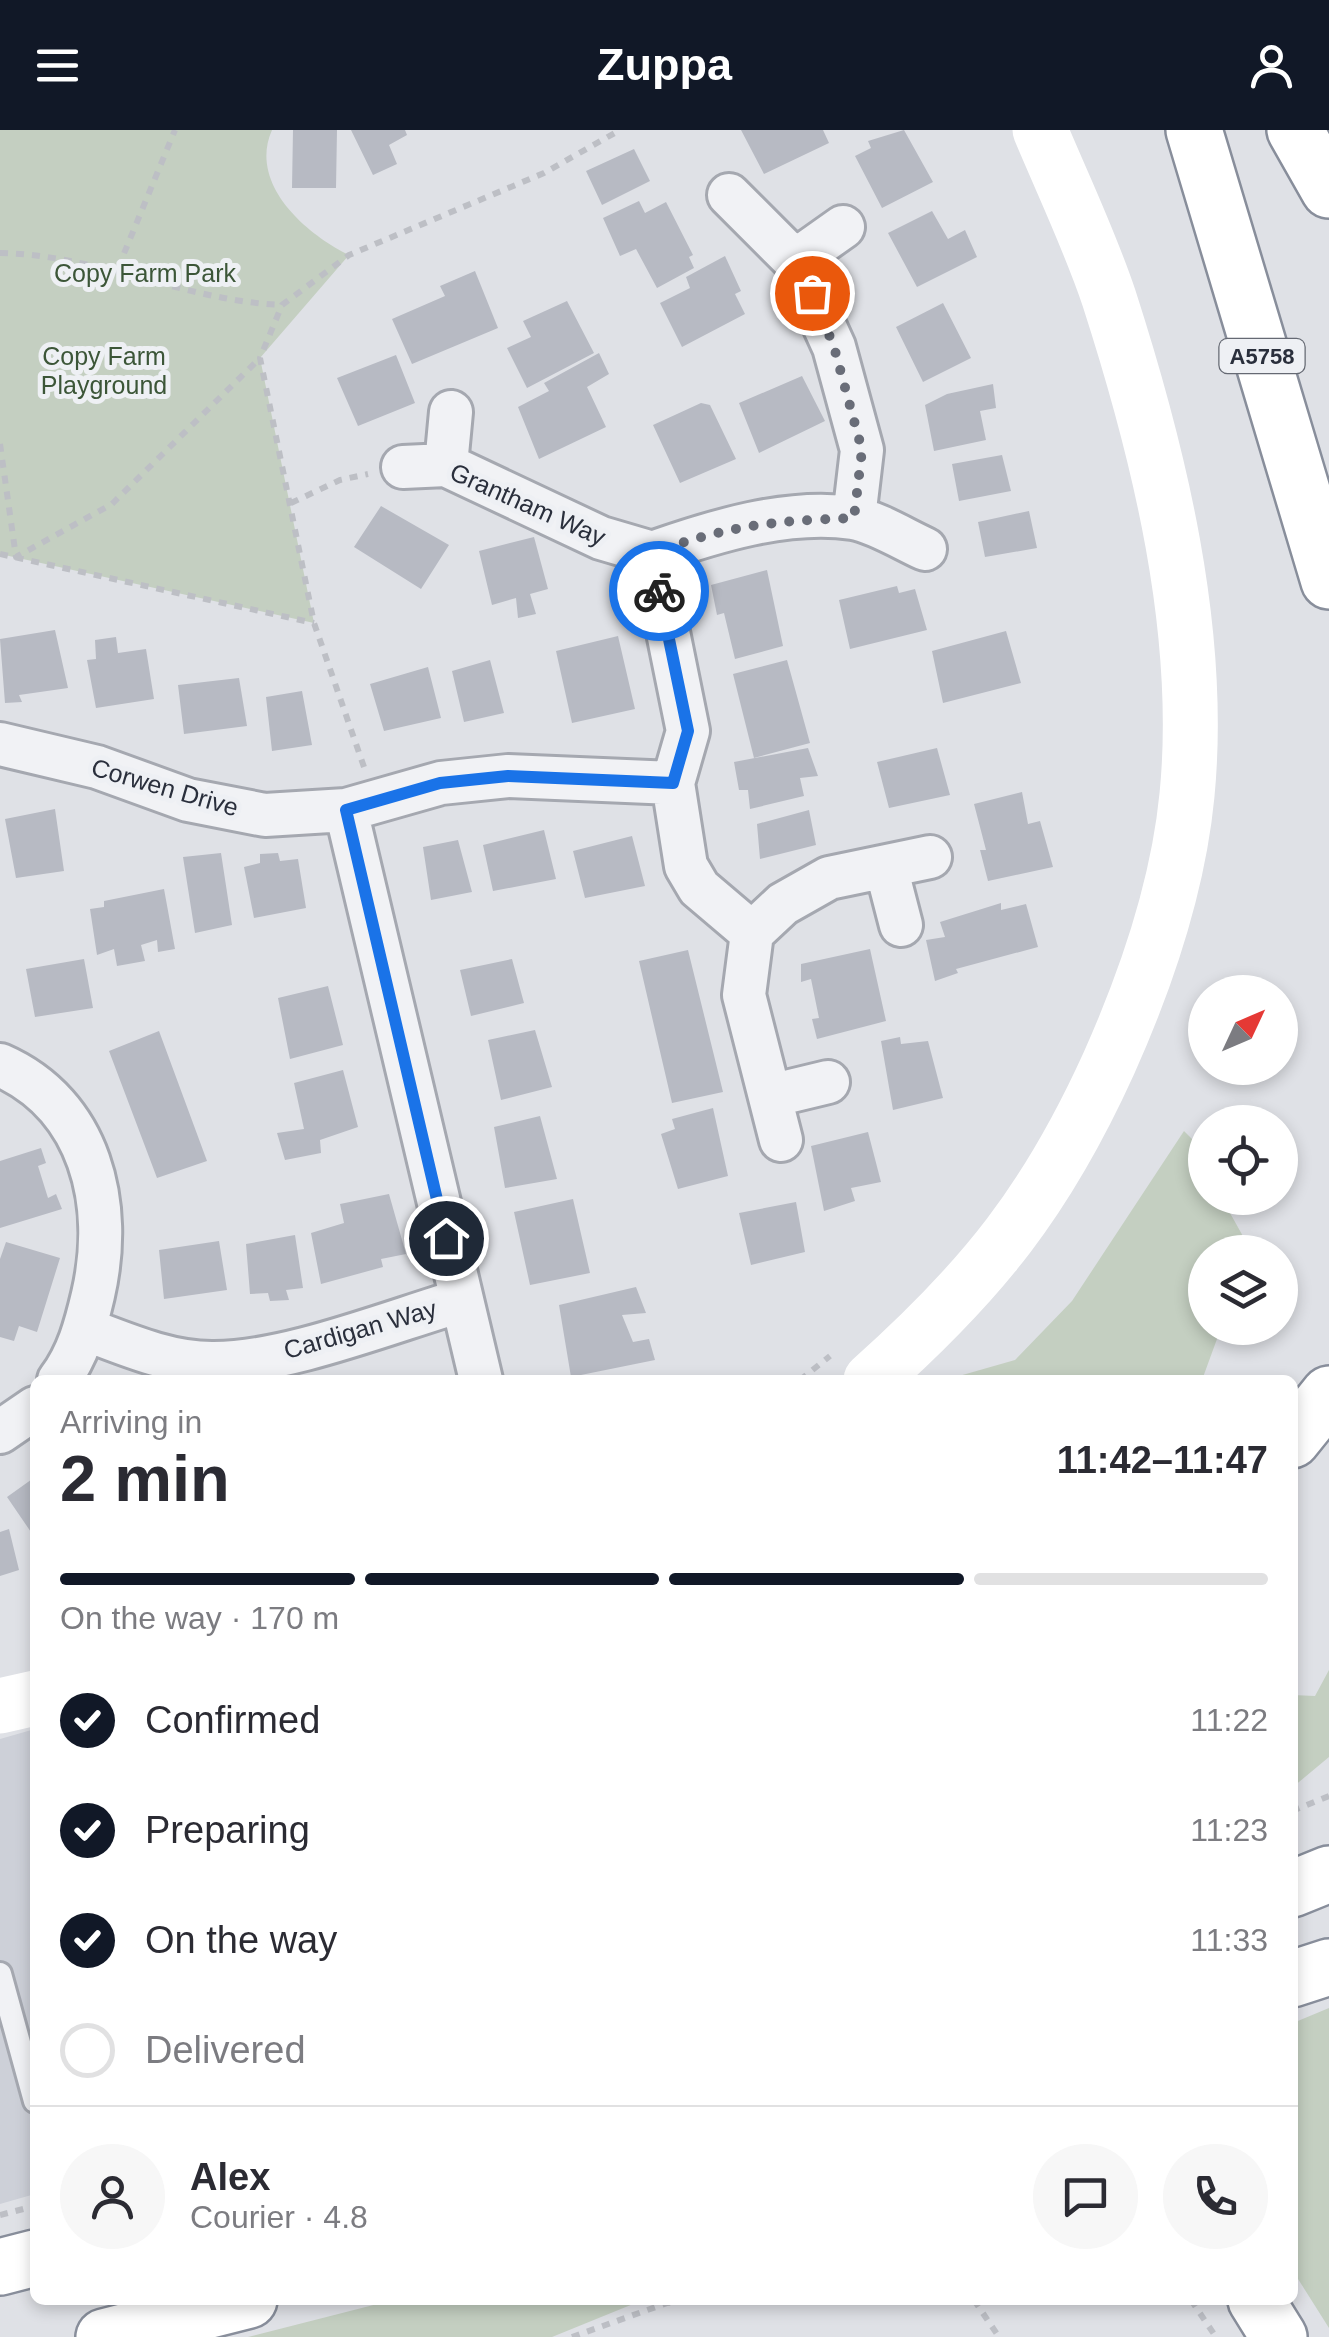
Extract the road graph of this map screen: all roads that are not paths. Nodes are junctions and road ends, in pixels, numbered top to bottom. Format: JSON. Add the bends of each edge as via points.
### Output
{"nodes":[{"id":1,"x":1040,"y":130,"type":"edge"},
{"id":2,"x":1194,"y":130,"type":"edge"},
{"id":3,"x":1295,"y":130,"type":"edge"},
{"id":4,"x":1329,"y":190,"type":"edge"},
{"id":5,"x":729,"y":195,"type":"dead end"},
{"id":6,"x":843,"y":227,"type":"dead end"},
{"id":7,"x":794,"y":262,"type":"junction"},
{"id":8,"x":451,"y":412,"type":"dead end"},
{"id":9,"x":446,"y":465,"type":"junction"},
{"id":10,"x":403,"y":467,"type":"road end"},
{"id":11,"x":854,"y":518,"type":"junction"},
{"id":12,"x":925,"y":549,"type":"dead end"},
{"id":13,"x":652,"y":553,"type":"junction"},
{"id":14,"x":1329,"y":581,"type":"edge"},
{"id":15,"x":0,"y":744,"type":"edge"},
{"id":16,"x":673,"y":783,"type":"junction"},
{"id":17,"x":361,"y":806,"type":"junction"},
{"id":18,"x":930,"y":857,"type":"dead end"},
{"id":19,"x":886,"y":868,"type":"junction"},
{"id":20,"x":901,"y":925,"type":"dead end"},
{"id":21,"x":752,"y":933,"type":"junction"},
{"id":22,"x":0,"y":1065,"type":"edge"},
{"id":23,"x":828,"y":1082,"type":"dead end"},
{"id":24,"x":770,"y":1096,"type":"junction"},
{"id":25,"x":781,"y":1140,"type":"dead end"},
{"id":26,"x":460,"y":1301,"type":"junction"},
{"id":27,"x":85,"y":1329,"type":"junction"},
{"id":28,"x":62,"y":1375,"type":"edge"},
{"id":29,"x":480,"y":1375,"type":"edge"},
{"id":30,"x":876,"y":1375,"type":"edge"},
{"id":31,"x":1329,"y":1394,"type":"edge"},
{"id":32,"x":30,"y":1411,"type":"edge"},
{"id":33,"x":0,"y":1432,"type":"edge"},
{"id":34,"x":1298,"y":1433,"type":"edge"},
{"id":35,"x":30,"y":1699,"type":"edge"},
{"id":36,"x":0,"y":1706,"type":"edge"},
{"id":37,"x":1329,"y":1874,"type":"edge"},
{"id":38,"x":1298,"y":1887,"type":"edge"},
{"id":39,"x":1329,"y":1966,"type":"edge"},
{"id":40,"x":0,"y":1974,"type":"edge"},
{"id":41,"x":1298,"y":1978,"type":"edge"},
{"id":42,"x":30,"y":2083,"type":"edge"},
{"id":43,"x":30,"y":2259,"type":"edge"},
{"id":44,"x":0,"y":2267,"type":"edge"},
{"id":45,"x":229,"y":2305,"type":"edge"},
{"id":46,"x":1259,"y":2305,"type":"edge"},
{"id":47,"x":104,"y":2337,"type":"edge"},
{"id":48,"x":1279,"y":2337,"type":"edge"}],
"edges":[{"from":1,"to":30,"type":"main road","via":[[1108,296],[1151,456],[1186,643],[1187,795],[1159,935],[1124,1030],[1057,1168],[965,1293]]},
{"from":2,"to":14,"type":"main road","number":"A5758"},
{"from":3,"to":4,"type":"main road"},
{"from":5,"to":7,"type":"street"},
{"from":6,"to":7,"type":"street"},
{"from":7,"to":11,"type":"street","via":[[851,399],[862,450]]},
{"from":8,"to":9,"type":"street"},
{"from":9,"to":10,"type":"street","name":"Grantham Way"},
{"from":9,"to":13,"type":"street","name":"Grantham Way","via":[[601,538]]},
{"from":11,"to":12,"type":"street"},
{"from":11,"to":13,"type":"street","via":[[764,521]]},
{"from":13,"to":16,"type":"street","via":[[688,731]]},
{"from":15,"to":17,"type":"street","name":"Corwen Drive","via":[[97,767],[188,800],[265,815]]},
{"from":16,"to":17,"type":"street","name":"Corwen Drive","via":[[508,776],[440,783]]},
{"from":16,"to":21,"type":"street","via":[[686,866],[700,888]]},
{"from":17,"to":26,"type":"street"},
{"from":18,"to":19,"type":"street"},
{"from":19,"to":20,"type":"street"},
{"from":19,"to":21,"type":"street","via":[[828,878],[783,904]]},
{"from":21,"to":24,"type":"street","via":[[744,994]]},
{"from":22,"to":27,"type":"street","via":[[42,1089],[92,1161],[102,1209],[98,1275]]},
{"from":23,"to":24,"type":"street"},
{"from":24,"to":25,"type":"street"},
{"from":26,"to":27,"type":"street","name":"Cardigan Way","via":[[250,1360],[148,1352]]},
{"from":26,"to":29,"type":"street"},
{"from":27,"to":28,"type":"street"},
{"from":31,"to":34,"type":"main road"},
{"from":32,"to":33,"type":"street"},
{"from":35,"to":36,"type":"main road"},
{"from":37,"to":38,"type":"main road"},
{"from":39,"to":41,"type":"main road"},
{"from":40,"to":42,"type":"lane"},
{"from":43,"to":44,"type":"main road"},
{"from":45,"to":47,"type":"main road"},
{"from":46,"to":48,"type":"main road"}]}
